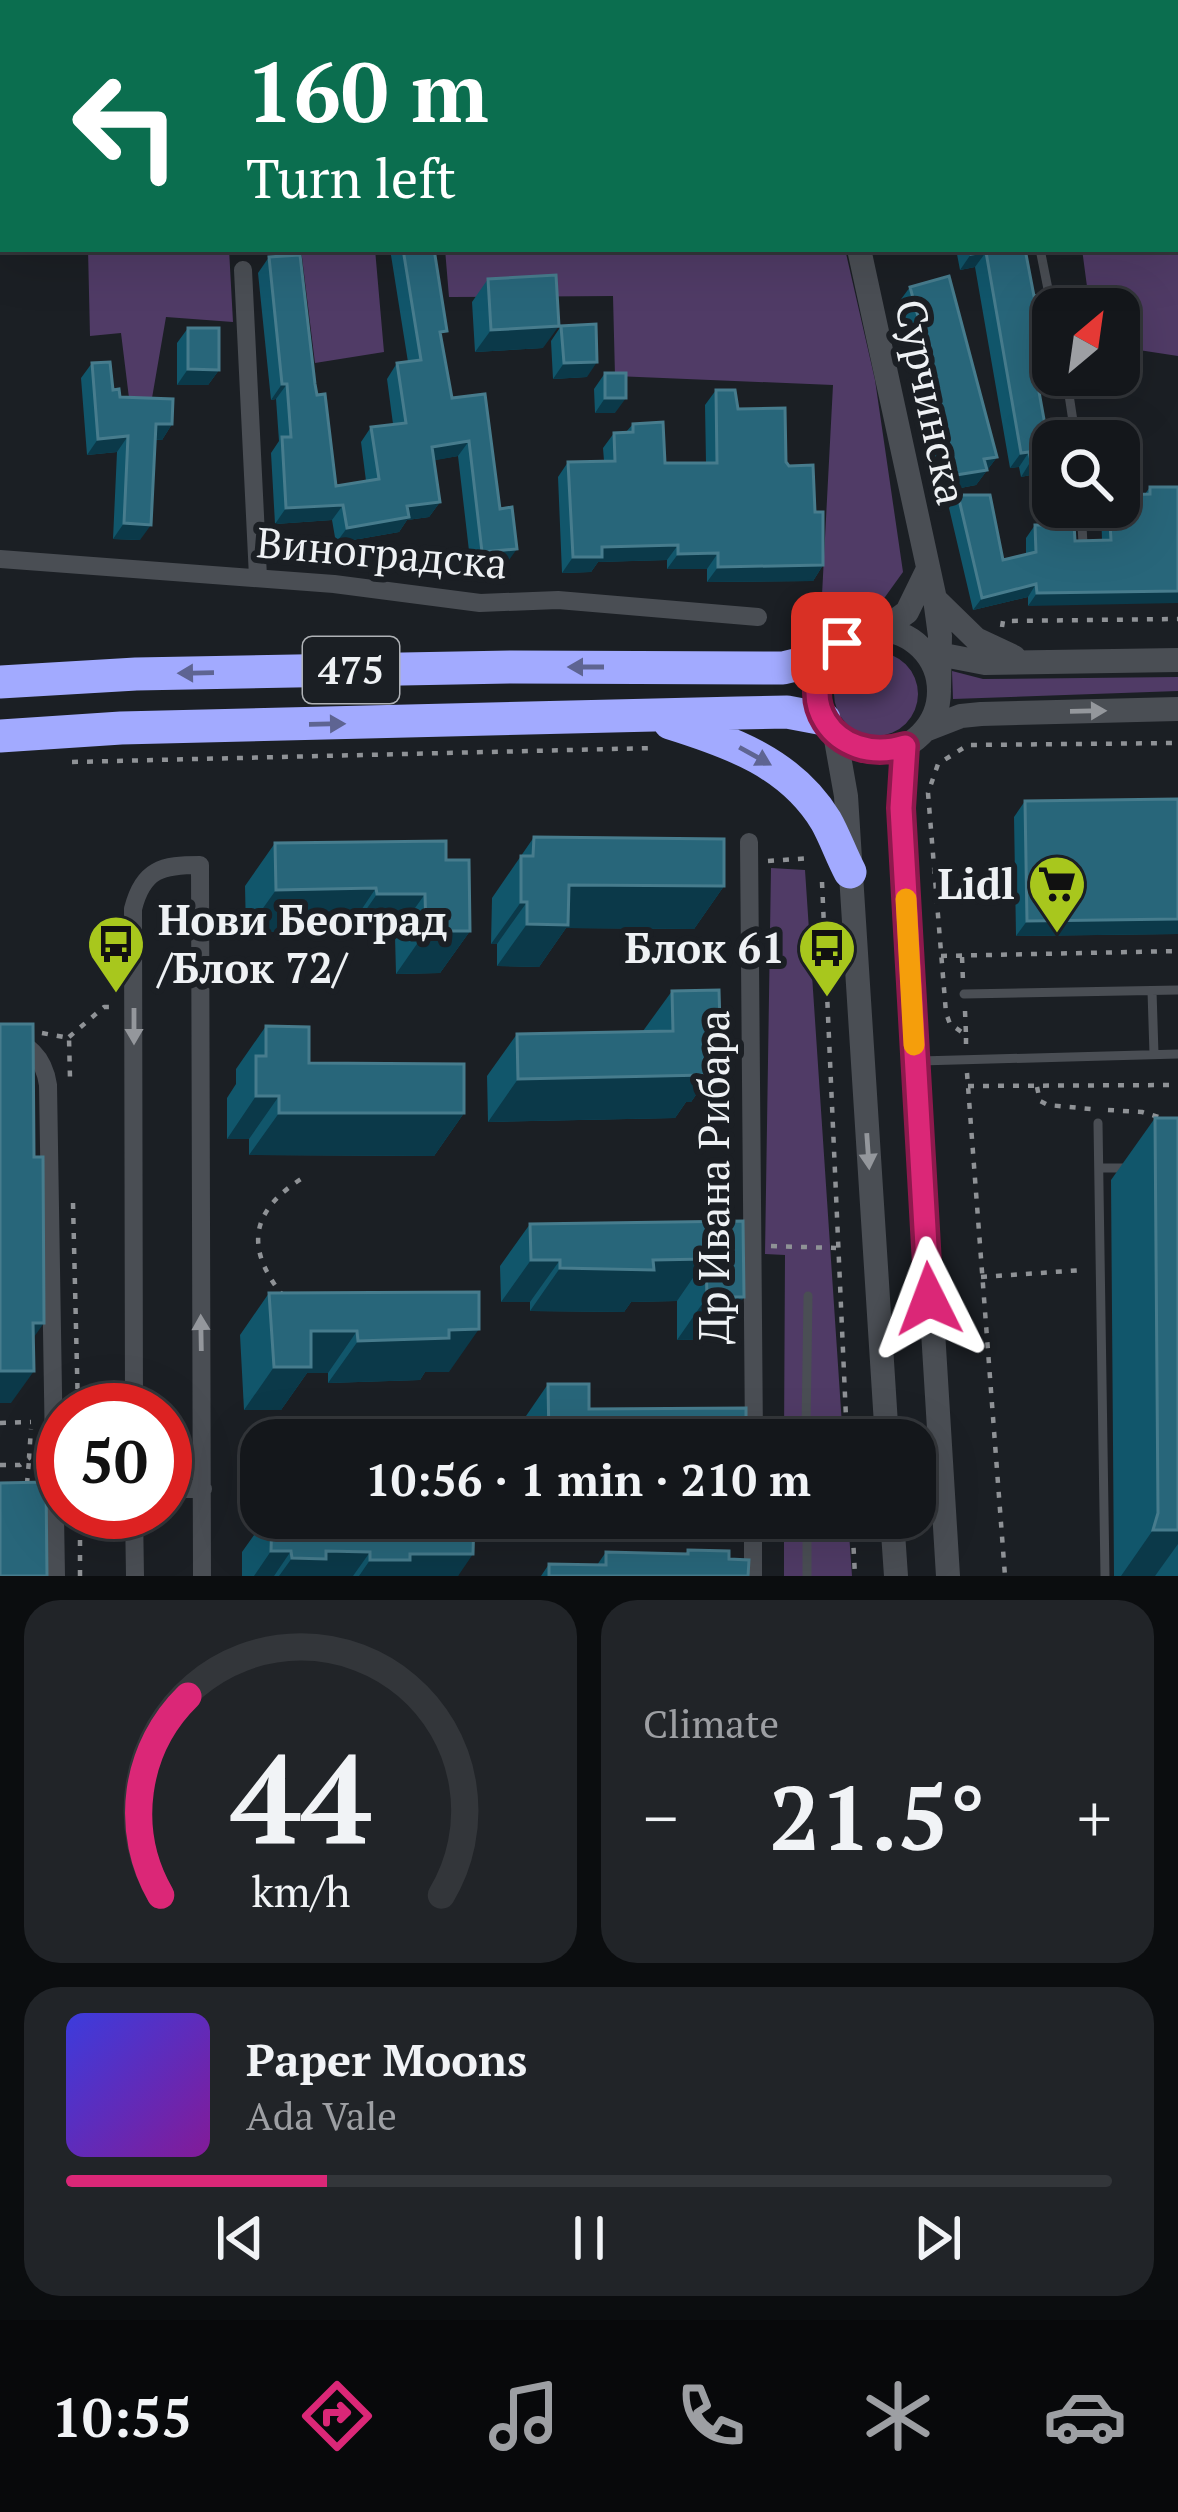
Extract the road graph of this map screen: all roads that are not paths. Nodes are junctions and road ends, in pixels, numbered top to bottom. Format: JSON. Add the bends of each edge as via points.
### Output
{"nodes":[{"id":1,"x":860,"y":252,"type":"edge"},
{"id":2,"x":1041,"y":252,"type":"edge"},
{"id":3,"x":243,"y":270,"type":"dead end"},
{"id":4,"x":1048,"y":288,"type":"edge"},
{"id":5,"x":1082,"y":528,"type":"edge"},
{"id":6,"x":1082,"y":544,"type":"edge"},
{"id":7,"x":0,"y":559,"type":"edge"},
{"id":8,"x":927,"y":571,"type":"junction"},
{"id":9,"x":258,"y":577,"type":"junction"},
{"id":10,"x":935,"y":599,"type":"junction"},
{"id":11,"x":758,"y":617,"type":"dead end"},
{"id":12,"x":881,"y":631,"type":"junction"},
{"id":13,"x":930,"y":652,"type":"junction"},
{"id":14,"x":828,"y":657,"type":"junction"},
{"id":15,"x":1178,"y":660,"type":"edge"},
{"id":16,"x":1025,"y":663,"type":"junction"},
{"id":17,"x":0,"y":682,"type":"edge"},
{"id":18,"x":1178,"y":710,"type":"edge"},
{"id":19,"x":645,"y":716,"type":"junction"},
{"id":20,"x":829,"y":727,"type":"junction"},
{"id":21,"x":926,"y":730,"type":"junction"},
{"id":22,"x":0,"y":736,"type":"edge"},
{"id":23,"x":905,"y":746,"type":"junction"},
{"id":24,"x":749,"y":842,"type":"dead end"},
{"id":25,"x":850,"y":872,"type":"junction"},
{"id":26,"x":1178,"y":990,"type":"edge"},
{"id":27,"x":1152,"y":991,"type":"junction"},
{"id":28,"x":964,"y":994,"type":"dead end"},
{"id":29,"x":0,"y":1039,"type":"edge"},
{"id":30,"x":1154,"y":1054,"type":"junction"},
{"id":31,"x":1178,"y":1054,"type":"edge"},
{"id":32,"x":915,"y":1061,"type":"junction"},
{"id":33,"x":1098,"y":1124,"type":"dead end"},
{"id":34,"x":1099,"y":1168,"type":"junction"},
{"id":35,"x":1138,"y":1168,"type":"dead end"},
{"id":36,"x":808,"y":1296,"type":"dead end"},
{"id":37,"x":54,"y":1383,"type":"edge"},
{"id":38,"x":134,"y":1383,"type":"edge"},
{"id":39,"x":754,"y":1419,"type":"edge"},
{"id":40,"x":806,"y":1419,"type":"edge"},
{"id":41,"x":886,"y":1419,"type":"edge"},
{"id":42,"x":27,"y":1489,"type":"edge"},
{"id":43,"x":36,"y":1489,"type":"edge"},
{"id":44,"x":192,"y":1489,"type":"edge"},
{"id":45,"x":202,"y":1489,"type":"junction"},
{"id":46,"x":57,"y":1539,"type":"edge"},
{"id":47,"x":134,"y":1539,"type":"edge"},
{"id":48,"x":753,"y":1539,"type":"edge"},
{"id":49,"x":807,"y":1539,"type":"edge"},
{"id":50,"x":893,"y":1539,"type":"edge"},
{"id":51,"x":56,"y":1576,"type":"edge"},
{"id":52,"x":135,"y":1576,"type":"edge"},
{"id":53,"x":202,"y":1576,"type":"edge"},
{"id":54,"x":753,"y":1576,"type":"edge"},
{"id":55,"x":808,"y":1576,"type":"edge"},
{"id":56,"x":896,"y":1576,"type":"edge"},
{"id":57,"x":948,"y":1576,"type":"edge"},
{"id":58,"x":1105,"y":1576,"type":"edge"}],
"edges":[{"from":1,"to":8,"type":"main road","name":"Сурчинска"},
{"from":2,"to":4,"type":"lane"},
{"from":3,"to":9,"type":"street"},
{"from":5,"to":6,"type":"lane"},
{"from":7,"to":9,"type":"street","name":"Виноградска"},
{"from":8,"to":10,"type":"main road","name":"Сурчинска"},
{"from":8,"to":12,"type":"main road","name":"Сурчинска","via":[[907,612]]},
{"from":9,"to":11,"type":"street","name":"Виноградска","via":[[480,604],[558,600]]},
{"from":10,"to":13,"type":"main road","name":"Сурчинска"},
{"from":10,"to":16,"type":"main road","via":[[966,631]]},
{"from":12,"to":13,"type":"main road"},
{"from":12,"to":14,"type":"main road","via":[[850,637]]},
{"from":13,"to":16,"type":"main road"},
{"from":13,"to":21,"type":"main road","name":"Сурчинска","via":[[939,688]]},
{"from":14,"to":17,"type":"highway","number":"475","one_way":true,"via":[[783,668]]},
{"from":14,"to":20,"type":"main road","via":[[817,689]]},
{"from":15,"to":16,"type":"main road"},
{"from":21,"to":18,"type":"main road","one_way":true,"via":[[999,712]]},
{"from":19,"to":20,"type":"highway","number":"475","via":[[787,712]]},
{"from":22,"to":19,"type":"highway","number":"475","one_way":true},
{"from":19,"to":25,"type":"highway","one_way":true,"via":[[778,768],[826,821]]},
{"from":20,"to":23,"type":"main road","via":[[868,752]]},
{"from":20,"to":25,"type":"main road","via":[[844,778]]},
{"from":21,"to":23,"type":"main road"},
{"from":23,"to":32,"type":"main road"},
{"from":24,"to":39,"type":"street","name":"Др Ивана Рибара"},
{"from":25,"to":41,"type":"main road","one_way":true},
{"from":26,"to":27,"type":"lane"},
{"from":27,"to":28,"type":"lane"},
{"from":27,"to":30,"type":"lane"},
{"from":29,"to":37,"type":"street","via":[[26,1046],[46,1066]]},
{"from":30,"to":31,"type":"lane"},
{"from":30,"to":32,"type":"lane"},
{"from":32,"to":57,"type":"main road"},
{"from":33,"to":34,"type":"lane"},
{"from":34,"to":35,"type":"lane"},
{"from":34,"to":58,"type":"lane"},
{"from":36,"to":40,"type":"lane"},
{"from":45,"to":38,"type":"street","one_way":true,"via":[[200,865],[152,871],[134,909]]},
{"from":42,"to":43,"type":"street"},
{"from":44,"to":45,"type":"street"},
{"from":45,"to":53,"type":"street"},
{"from":46,"to":51,"type":"street"},
{"from":47,"to":52,"type":"street"},
{"from":48,"to":54,"type":"street"},
{"from":49,"to":55,"type":"lane"},
{"from":50,"to":56,"type":"main road"}]}
